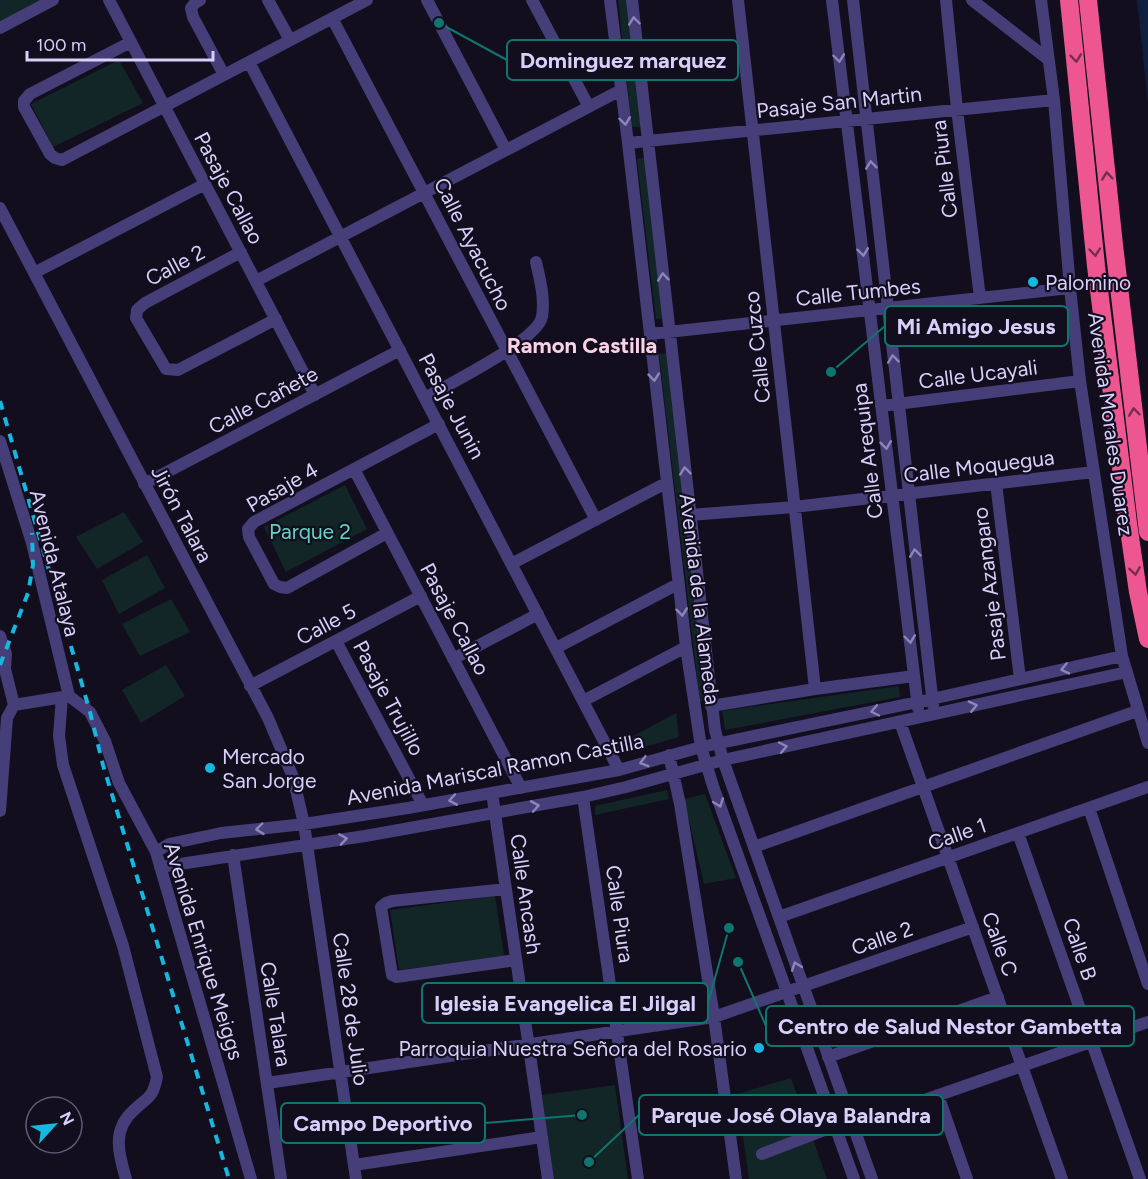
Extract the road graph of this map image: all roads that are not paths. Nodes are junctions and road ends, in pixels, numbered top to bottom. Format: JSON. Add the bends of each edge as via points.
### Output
{"nodes":[{"id":1,"x":53,"y":0,"type":"edge"},
{"id":2,"x":109,"y":0,"type":"edge"},
{"id":3,"x":200,"y":0,"type":"edge"},
{"id":4,"x":268,"y":0,"type":"edge"},
{"id":5,"x":367,"y":0,"type":"edge"},
{"id":6,"x":427,"y":0,"type":"edge"},
{"id":7,"x":532,"y":0,"type":"edge"},
{"id":8,"x":610,"y":0,"type":"edge"},
{"id":9,"x":632,"y":0,"type":"edge"},
{"id":10,"x":738,"y":0,"type":"edge"},
{"id":11,"x":832,"y":0,"type":"edge"},
{"id":12,"x":853,"y":0,"type":"edge"},
{"id":13,"x":946,"y":0,"type":"edge"},
{"id":14,"x":972,"y":0,"type":"edge"},
{"id":15,"x":1041,"y":0,"type":"edge"},
{"id":16,"x":1070,"y":0,"type":"edge"},
{"id":17,"x":1088,"y":0,"type":"edge"},
{"id":18,"x":353,"y":3,"type":"edge"},
{"id":19,"x":332,"y":18,"type":"junction"},
{"id":20,"x":0,"y":28,"type":"edge"},
{"id":21,"x":290,"y":40,"type":"junction"},
{"id":22,"x":131,"y":42,"type":"junction"},
{"id":23,"x":1049,"y":60,"type":"junction"},
{"id":24,"x":249,"y":62,"type":"junction"},
{"id":25,"x":224,"y":75,"type":"junction"},
{"id":26,"x":621,"y":90,"type":"junction"},
{"id":27,"x":1054,"y":99,"type":"junction"},
{"id":28,"x":164,"y":106,"type":"junction"},
{"id":29,"x":589,"y":107,"type":"junction"},
{"id":30,"x":957,"y":109,"type":"junction"},
{"id":31,"x":866,"y":119,"type":"junction"},
{"id":32,"x":847,"y":121,"type":"junction"},
{"id":33,"x":752,"y":130,"type":"junction"},
{"id":34,"x":648,"y":141,"type":"junction"},
{"id":35,"x":628,"y":143,"type":"junction"},
{"id":36,"x":506,"y":150,"type":"junction"},
{"id":37,"x":205,"y":184,"type":"junction"},
{"id":38,"x":424,"y":193,"type":"junction"},
{"id":39,"x":0,"y":208,"type":"edge"},
{"id":40,"x":341,"y":237,"type":"junction"},
{"id":41,"x":241,"y":252,"type":"junction"},
{"id":42,"x":536,"y":262,"type":"dead end"},
{"id":43,"x":34,"y":273,"type":"junction"},
{"id":44,"x":256,"y":281,"type":"junction"},
{"id":45,"x":1070,"y":288,"type":"junction"},
{"id":46,"x":980,"y":298,"type":"junction"},
{"id":47,"x":888,"y":308,"type":"junction"},
{"id":48,"x":870,"y":310,"type":"junction"},
{"id":49,"x":276,"y":319,"type":"junction"},
{"id":50,"x":774,"y":321,"type":"junction"},
{"id":51,"x":669,"y":332,"type":"junction"},
{"id":52,"x":650,"y":334,"type":"junction"},
{"id":53,"x":400,"y":350,"type":"junction"},
{"id":54,"x":506,"y":352,"type":"junction"},
{"id":55,"x":1080,"y":381,"type":"junction"},
{"id":56,"x":315,"y":395,"type":"junction"},
{"id":57,"x":425,"y":398,"type":"junction"},
{"id":58,"x":898,"y":404,"type":"junction"},
{"id":59,"x":881,"y":406,"type":"junction"},
{"id":60,"x":439,"y":424,"type":"junction"},
{"id":61,"x":0,"y":441,"type":"edge"},
{"id":62,"x":354,"y":469,"type":"junction"},
{"id":63,"x":1094,"y":472,"type":"junction"},
{"id":64,"x":666,"y":483,"type":"junction"},
{"id":65,"x":996,"y":483,"type":"junction"},
{"id":66,"x":144,"y":484,"type":"junction"},
{"id":67,"x":908,"y":494,"type":"junction"},
{"id":68,"x":892,"y":495,"type":"junction"},
{"id":69,"x":794,"y":507,"type":"junction"},
{"id":70,"x":690,"y":515,"type":"junction"},
{"id":71,"x":596,"y":520,"type":"junction"},
{"id":72,"x":1148,"y":532,"type":"edge"},
{"id":73,"x":387,"y":533,"type":"junction"},
{"id":74,"x":513,"y":563,"type":"junction"},
{"id":75,"x":678,"y":584,"type":"junction"},
{"id":76,"x":421,"y":596,"type":"junction"},
{"id":77,"x":538,"y":614,"type":"junction"},
{"id":78,"x":0,"y":636,"type":"edge"},
{"id":79,"x":1148,"y":639,"type":"edge"},
{"id":80,"x":336,"y":640,"type":"junction"},
{"id":81,"x":686,"y":647,"type":"junction"},
{"id":82,"x":556,"y":648,"type":"junction"},
{"id":83,"x":1122,"y":656,"type":"junction"},
{"id":84,"x":453,"y":659,"type":"junction"},
{"id":85,"x":1127,"y":672,"type":"junction"},
{"id":86,"x":914,"y":676,"type":"junction"},
{"id":87,"x":1020,"y":679,"type":"junction"},
{"id":88,"x":250,"y":686,"type":"junction"},
{"id":89,"x":814,"y":689,"type":"junction"},
{"id":90,"x":65,"y":697,"type":"junction"},
{"id":91,"x":932,"y":699,"type":"junction"},
{"id":92,"x":584,"y":701,"type":"junction"},
{"id":93,"x":917,"y":702,"type":"junction"},
{"id":94,"x":14,"y":705,"type":"junction"},
{"id":95,"x":711,"y":706,"type":"junction"},
{"id":96,"x":1137,"y":711,"type":"junction"},
{"id":97,"x":934,"y":715,"type":"junction"},
{"id":98,"x":919,"y":718,"type":"junction"},
{"id":99,"x":900,"y":722,"type":"junction"},
{"id":100,"x":1148,"y":743,"type":"edge"},
{"id":101,"x":718,"y":744,"type":"junction"},
{"id":102,"x":701,"y":747,"type":"junction"},
{"id":103,"x":669,"y":755,"type":"junction"},
{"id":104,"x":723,"y":760,"type":"junction"},
{"id":105,"x":705,"y":764,"type":"junction"},
{"id":106,"x":619,"y":770,"type":"junction"},
{"id":107,"x":674,"y":772,"type":"junction"},
{"id":108,"x":923,"y":787,"type":"junction"},
{"id":109,"x":1148,"y":787,"type":"edge"},
{"id":110,"x":521,"y":788,"type":"junction"},
{"id":111,"x":492,"y":794,"type":"junction"},
{"id":112,"x":584,"y":797,"type":"junction"},
{"id":113,"x":423,"y":805,"type":"junction"},
{"id":114,"x":1089,"y":808,"type":"junction"},
{"id":115,"x":0,"y":811,"type":"edge"},
{"id":116,"x":495,"y":813,"type":"junction"},
{"id":117,"x":303,"y":824,"type":"junction"},
{"id":118,"x":1018,"y":833,"type":"junction"},
{"id":119,"x":307,"y":845,"type":"junction"},
{"id":120,"x":754,"y":847,"type":"junction"},
{"id":121,"x":156,"y":852,"type":"junction"},
{"id":122,"x":233,"y":855,"type":"junction"},
{"id":123,"x":948,"y":858,"type":"junction"},
{"id":124,"x":160,"y":867,"type":"junction"},
{"id":125,"x":506,"y":889,"type":"junction"},
{"id":126,"x":779,"y":917,"type":"junction"},
{"id":127,"x":973,"y":927,"type":"junction"},
{"id":128,"x":516,"y":960,"type":"junction"},
{"id":129,"x":1148,"y":984,"type":"edge"},
{"id":130,"x":803,"y":986,"type":"junction"},
{"id":131,"x":786,"y":993,"type":"junction"},
{"id":132,"x":998,"y":997,"type":"junction"},
{"id":133,"x":714,"y":1017,"type":"junction"},
{"id":134,"x":1148,"y":1022,"type":"edge"},
{"id":135,"x":616,"y":1031,"type":"junction"},
{"id":136,"x":1092,"y":1041,"type":"junction"},
{"id":137,"x":528,"y":1043,"type":"junction"},
{"id":138,"x":828,"y":1057,"type":"junction"},
{"id":139,"x":1022,"y":1066,"type":"junction"},
{"id":140,"x":340,"y":1072,"type":"junction"},
{"id":141,"x":267,"y":1083,"type":"junction"},
{"id":142,"x":938,"y":1095,"type":"junction"},
{"id":143,"x":853,"y":1125,"type":"junction"},
{"id":144,"x":835,"y":1126,"type":"junction"},
{"id":145,"x":542,"y":1137,"type":"junction"},
{"id":146,"x":762,"y":1154,"type":"dead end"},
{"id":147,"x":354,"y":1165,"type":"junction"},
{"id":148,"x":126,"y":1179,"type":"edge"},
{"id":149,"x":251,"y":1179,"type":"edge"},
{"id":150,"x":281,"y":1179,"type":"edge"},
{"id":151,"x":356,"y":1179,"type":"edge"},
{"id":152,"x":548,"y":1179,"type":"edge"},
{"id":153,"x":638,"y":1179,"type":"edge"},
{"id":154,"x":736,"y":1179,"type":"edge"},
{"id":155,"x":854,"y":1179,"type":"edge"},
{"id":156,"x":872,"y":1179,"type":"edge"},
{"id":157,"x":967,"y":1179,"type":"edge"},
{"id":158,"x":1062,"y":1179,"type":"edge"},
{"id":159,"x":1140,"y":1179,"type":"edge"}],
"edges":[{"from":1,"to":20,"type":"street"},
{"from":2,"to":22,"type":"street","name":"Pasaje Callao"},
{"from":3,"to":25,"type":"street","via":[[191,9],[193,17]]},
{"from":4,"to":21,"type":"street"},
{"from":5,"to":18,"type":"street"},
{"from":6,"to":36,"type":"street"},
{"from":7,"to":29,"type":"street"},
{"from":8,"to":26,"type":"street","name":"Avenida de la Alameda"},
{"from":34,"to":9,"type":"street","name":"Avenida de la Alameda","one_way":true},
{"from":10,"to":33,"type":"street","name":"Calle Cuzco"},
{"from":11,"to":32,"type":"street","name":"Calle Arequipa","one_way":true},
{"from":12,"to":31,"type":"street","name":"Calle Arequipa"},
{"from":13,"to":30,"type":"street","name":"Calle Piura"},
{"from":14,"to":23,"type":"street"},
{"from":15,"to":23,"type":"street","name":"Avenida Morales Duarez"},
{"from":16,"to":79,"type":"highway","name":"Avenida Morales Duarez","one_way":true,"via":[[1097,278],[1128,523]]},
{"from":72,"to":17,"type":"highway","name":"Avenida Morales Duarez","one_way":true},
{"from":18,"to":19,"type":"street"},
{"from":19,"to":21,"type":"street"},
{"from":19,"to":38,"type":"street","name":"Calle Ayacucho"},
{"from":21,"to":24,"type":"street"},
{"from":22,"to":28,"type":"street","name":"Pasaje Callao"},
{"from":22,"to":28,"type":"street","via":[[30,94],[24,106],[50,154],[62,160]]},
{"from":23,"to":27,"type":"street","name":"Avenida Morales Duarez"},
{"from":24,"to":25,"type":"street"},
{"from":24,"to":40,"type":"street","name":"Pasaje Junin"},
{"from":25,"to":28,"type":"street"},
{"from":26,"to":29,"type":"street"},
{"from":26,"to":35,"type":"street","name":"Avenida de la Alameda","one_way":true},
{"from":27,"to":30,"type":"street","name":"Pasaje San Martin"},
{"from":27,"to":45,"type":"street","name":"Avenida Morales Duarez"},
{"from":28,"to":37,"type":"street","name":"Pasaje Callao"},
{"from":29,"to":36,"type":"street"},
{"from":30,"to":31,"type":"street","name":"Pasaje San Martin"},
{"from":30,"to":46,"type":"street","name":"Calle Piura"},
{"from":31,"to":32,"type":"street","name":"Pasaje San Martin"},
{"from":47,"to":31,"type":"street","name":"Calle Arequipa","one_way":true},
{"from":32,"to":33,"type":"street","name":"Pasaje San Martin"},
{"from":32,"to":48,"type":"street","name":"Calle Arequipa","one_way":true},
{"from":33,"to":34,"type":"street","name":"Pasaje San Martin"},
{"from":33,"to":50,"type":"street","name":"Calle Cuzco"},
{"from":34,"to":35,"type":"street","name":"Pasaje San Martin"},
{"from":51,"to":34,"type":"street","name":"Avenida de la Alameda","one_way":true},
{"from":35,"to":52,"type":"street","name":"Avenida de la Alameda"},
{"from":36,"to":38,"type":"street"},
{"from":37,"to":41,"type":"street","name":"Pasaje Callao"},
{"from":37,"to":43,"type":"street"},
{"from":38,"to":40,"type":"street"},
{"from":38,"to":54,"type":"street","name":"Calle Ayacucho"},
{"from":39,"to":43,"type":"street","name":"Jirón Talara"},
{"from":40,"to":44,"type":"street"},
{"from":40,"to":53,"type":"street","name":"Pasaje Junin"},
{"from":41,"to":44,"type":"street","name":"Pasaje Callao"},
{"from":41,"to":49,"type":"street","name":"Calle 2","via":[[145,303],[137,310],[136,318],[166,369],[172,371]]},
{"from":42,"to":54,"type":"street","via":[[543,291],[542,318],[537,328]]},
{"from":43,"to":66,"type":"street","name":"Jirón Talara"},
{"from":44,"to":49,"type":"street","name":"Pasaje Callao"},
{"from":45,"to":46,"type":"street","name":"Calle Tumbes"},
{"from":45,"to":55,"type":"street","name":"Avenida Morales Duarez"},
{"from":46,"to":47,"type":"street","name":"Calle Tumbes"},
{"from":47,"to":48,"type":"street","name":"Calle Tumbes"},
{"from":58,"to":47,"type":"street","name":"Calle Arequipa","one_way":true},
{"from":48,"to":50,"type":"street","name":"Calle Tumbes"},
{"from":48,"to":59,"type":"street","name":"Calle Arequipa"},
{"from":49,"to":56,"type":"street","name":"Pasaje Callao"},
{"from":50,"to":51,"type":"street","name":"Calle Tumbes"},
{"from":50,"to":69,"type":"street","name":"Calle Cuzco"},
{"from":51,"to":52,"type":"street","name":"Calle Tumbes"},
{"from":70,"to":51,"type":"street","name":"Avenida de la Alameda","one_way":true},
{"from":52,"to":64,"type":"street","name":"Avenida de la Alameda","one_way":true},
{"from":53,"to":56,"type":"street","name":"Calle Cañete"},
{"from":53,"to":57,"type":"street","name":"Pasaje Junin"},
{"from":54,"to":57,"type":"street"},
{"from":54,"to":71,"type":"street","name":"Calle Ayacucho"},
{"from":55,"to":58,"type":"street","name":"Calle Ucayali"},
{"from":55,"to":63,"type":"street","name":"Avenida Morales Duarez"},
{"from":56,"to":66,"type":"street","name":"Calle Cañete"},
{"from":57,"to":60,"type":"street","name":"Pasaje Junin"},
{"from":58,"to":59,"type":"street","name":"Calle Ucayali"},
{"from":58,"to":67,"type":"street","name":"Calle Arequipa"},
{"from":59,"to":68,"type":"street","name":"Calle Arequipa","one_way":true},
{"from":60,"to":62,"type":"street","name":"Pasaje 4"},
{"from":60,"to":74,"type":"street","name":"Pasaje Junin"},
{"from":61,"to":90,"type":"street","name":"Avenida Atalaya","via":[[32,543]]},
{"from":62,"to":73,"type":"street","name":"Pasaje Callao"},
{"from":62,"to":73,"type":"street","name":"Pasaje 4","via":[[254,522],[249,537],[274,584],[287,588]]},
{"from":63,"to":65,"type":"street","name":"Calle Moquegua"},
{"from":63,"to":83,"type":"street","name":"Avenida Morales Duarez"},
{"from":64,"to":71,"type":"street"},
{"from":64,"to":75,"type":"street","name":"Avenida de la Alameda"},
{"from":65,"to":67,"type":"street","name":"Calle Moquegua"},
{"from":65,"to":87,"type":"street","name":"Pasaje Azangaro"},
{"from":66,"to":88,"type":"street","name":"Jirón Talara"},
{"from":67,"to":68,"type":"street","name":"Calle Moquegua"},
{"from":91,"to":67,"type":"street","name":"Calle Arequipa","one_way":true},
{"from":68,"to":69,"type":"street","name":"Calle Moquegua"},
{"from":68,"to":86,"type":"street","name":"Calle Arequipa","one_way":true},
{"from":69,"to":70,"type":"street","name":"Calle Moquegua"},
{"from":69,"to":89,"type":"street","name":"Calle Cuzco"},
{"from":70,"to":95,"type":"street","name":"Avenida de la Alameda"},
{"from":71,"to":74,"type":"street"},
{"from":73,"to":76,"type":"street","name":"Pasaje Callao"},
{"from":74,"to":77,"type":"street","name":"Pasaje Junin"},
{"from":75,"to":81,"type":"street","name":"Avenida de la Alameda","one_way":true},
{"from":75,"to":82,"type":"street"},
{"from":76,"to":80,"type":"street","name":"Calle 5"},
{"from":76,"to":84,"type":"street","name":"Pasaje Callao"},
{"from":77,"to":82,"type":"street","name":"Pasaje Junin"},
{"from":77,"to":84,"type":"street"},
{"from":78,"to":94,"type":"street"},
{"from":80,"to":88,"type":"street","name":"Calle 5"},
{"from":80,"to":113,"type":"street","name":"Pasaje Trujillo"},
{"from":81,"to":92,"type":"street"},
{"from":81,"to":102,"type":"street","name":"Avenida de la Alameda"},
{"from":82,"to":92,"type":"street","name":"Pasaje Junin"},
{"from":83,"to":85,"type":"street","name":"Avenida Morales Duarez"},
{"from":83,"to":87,"type":"street","name":"Avenida Mariscal Ramon Castilla","one_way":true},
{"from":84,"to":110,"type":"street","name":"Pasaje Callao"},
{"from":85,"to":96,"type":"street","name":"Avenida Morales Duarez"},
{"from":97,"to":85,"type":"street","name":"Avenida Mariscal Ramon Castilla","one_way":true},
{"from":86,"to":89,"type":"street"},
{"from":86,"to":93,"type":"street","name":"Calle Arequipa"},
{"from":87,"to":91,"type":"street","name":"Avenida Mariscal Ramon Castilla"},
{"from":88,"to":117,"type":"street","name":"Jirón Talara","via":[[293,777]]},
{"from":89,"to":95,"type":"street"},
{"from":90,"to":94,"type":"street"},
{"from":90,"to":121,"type":"street","name":"Avenida Enrique Meiggs","via":[[90,712],[119,783]]},
{"from":90,"to":148,"type":"street","name":"Avenida Atalaya","via":[[59,736],[63,765],[123,946],[157,1077],[154,1093],[130,1112],[121,1129],[117,1149]]},
{"from":91,"to":93,"type":"street","name":"Avenida Mariscal Ramon Castilla"},
{"from":91,"to":97,"type":"street","name":"Calle Arequipa"},
{"from":92,"to":106,"type":"street","name":"Pasaje Junin"},
{"from":93,"to":98,"type":"street","name":"Calle Arequipa"},
{"from":93,"to":101,"type":"street","name":"Avenida Mariscal Ramon Castilla","one_way":true},
{"from":94,"to":115,"type":"street","via":[[7,718]]},
{"from":95,"to":101,"type":"street","name":"Avenida de la Alameda"},
{"from":96,"to":100,"type":"street","name":"Avenida Morales Duarez"},
{"from":96,"to":108,"type":"street"},
{"from":97,"to":98,"type":"street","name":"Avenida Mariscal Ramon Castilla"},
{"from":98,"to":99,"type":"street","name":"Avenida Mariscal Ramon Castilla"},
{"from":104,"to":99,"type":"street","name":"Avenida Mariscal Ramon Castilla","one_way":true},
{"from":99,"to":108,"type":"street","name":"Calle C"},
{"from":101,"to":102,"type":"street","name":"Avenida Mariscal Ramon Castilla"},
{"from":101,"to":104,"type":"street","name":"Avenida de la Alameda"},
{"from":102,"to":103,"type":"street","name":"Avenida Mariscal Ramon Castilla"},
{"from":102,"to":105,"type":"street","name":"Avenida de la Alameda"},
{"from":103,"to":106,"type":"street","name":"Avenida Mariscal Ramon Castilla","one_way":true},
{"from":103,"to":107,"type":"street"},
{"from":104,"to":105,"type":"street","name":"Avenida Mariscal Ramon Castilla"},
{"from":104,"to":120,"type":"street","name":"Avenida de la Alameda"},
{"from":105,"to":107,"type":"street","name":"Avenida Mariscal Ramon Castilla"},
{"from":105,"to":131,"type":"street","name":"Avenida de la Alameda","one_way":true},
{"from":106,"to":110,"type":"street","name":"Avenida Mariscal Ramon Castilla"},
{"from":107,"to":112,"type":"street","name":"Avenida Mariscal Ramon Castilla"},
{"from":107,"to":133,"type":"street"},
{"from":108,"to":120,"type":"street"},
{"from":108,"to":123,"type":"street","name":"Calle C"},
{"from":109,"to":114,"type":"street","name":"Calle 1"},
{"from":110,"to":111,"type":"street","name":"Avenida Mariscal Ramon Castilla"},
{"from":111,"to":113,"type":"street","name":"Avenida Mariscal Ramon Castilla","one_way":true},
{"from":111,"to":116,"type":"street","name":"Calle Ancash"},
{"from":116,"to":112,"type":"street","name":"Avenida Mariscal Ramon Castilla","one_way":true},
{"from":112,"to":135,"type":"street","name":"Calle Piura"},
{"from":113,"to":117,"type":"street","name":"Avenida Mariscal Ramon Castilla"},
{"from":114,"to":118,"type":"street","name":"Calle 1"},
{"from":114,"to":129,"type":"street"},
{"from":119,"to":116,"type":"street","name":"Avenida Mariscal Ramon Castilla","one_way":true},
{"from":116,"to":125,"type":"street","name":"Calle Ancash"},
{"from":117,"to":119,"type":"street","name":"Jirón Talara"},
{"from":117,"to":121,"type":"street","name":"Avenida Mariscal Ramon Castilla","one_way":true,"via":[[221,833],[169,844]]},
{"from":118,"to":123,"type":"street","name":"Calle 1"},
{"from":118,"to":136,"type":"street","name":"Calle B"},
{"from":119,"to":122,"type":"street","name":"Avenida Mariscal Ramon Castilla"},
{"from":119,"to":140,"type":"street","name":"Calle 28 de Julio"},
{"from":120,"to":126,"type":"street","name":"Avenida de la Alameda"},
{"from":121,"to":124,"type":"street","name":"Avenida Enrique Meiggs"},
{"from":122,"to":124,"type":"street","name":"Avenida Mariscal Ramon Castilla"},
{"from":122,"to":141,"type":"street","name":"Calle Talara"},
{"from":123,"to":126,"type":"street","name":"Calle 1"},
{"from":123,"to":127,"type":"street","name":"Calle C"},
{"from":124,"to":149,"type":"street","name":"Avenida Enrique Meiggs"},
{"from":125,"to":128,"type":"street","name":"Calle Ancash"},
{"from":125,"to":128,"type":"street","via":[[392,901],[381,907],[396,977]]},
{"from":130,"to":126,"type":"street","name":"Avenida de la Alameda","one_way":true},
{"from":127,"to":130,"type":"street","name":"Calle 2"},
{"from":127,"to":132,"type":"street","name":"Calle C"},
{"from":128,"to":137,"type":"street","name":"Calle Ancash"},
{"from":130,"to":131,"type":"street","name":"Calle 2"},
{"from":130,"to":138,"type":"street","name":"Avenida de la Alameda"},
{"from":131,"to":133,"type":"street","name":"Calle 2"},
{"from":131,"to":144,"type":"street","name":"Avenida de la Alameda"},
{"from":132,"to":138,"type":"street"},
{"from":132,"to":139,"type":"street","name":"Calle C"},
{"from":133,"to":135,"type":"street","name":"Calle 2"},
{"from":133,"to":154,"type":"street"},
{"from":134,"to":136,"type":"street"},
{"from":135,"to":137,"type":"street","name":"Calle 2"},
{"from":135,"to":153,"type":"street","name":"Calle Piura"},
{"from":136,"to":139,"type":"street"},
{"from":136,"to":159,"type":"street","name":"Calle B"},
{"from":137,"to":140,"type":"street","name":"Calle 2"},
{"from":137,"to":145,"type":"street","name":"Calle Ancash"},
{"from":138,"to":143,"type":"street","name":"Avenida de la Alameda"},
{"from":139,"to":142,"type":"street"},
{"from":139,"to":158,"type":"street","name":"Calle C"},
{"from":140,"to":141,"type":"street","name":"Calle 2"},
{"from":140,"to":147,"type":"street","name":"Calle 28 de Julio"},
{"from":141,"to":150,"type":"street","name":"Calle Talara"},
{"from":142,"to":143,"type":"street"},
{"from":142,"to":157,"type":"street"},
{"from":143,"to":156,"type":"street","name":"Avenida de la Alameda"},
{"from":144,"to":146,"type":"street"},
{"from":144,"to":155,"type":"street","name":"Avenida de la Alameda"},
{"from":145,"to":147,"type":"street"},
{"from":145,"to":152,"type":"street","name":"Calle Ancash"},
{"from":147,"to":151,"type":"street","name":"Calle 28 de Julio"}]}
